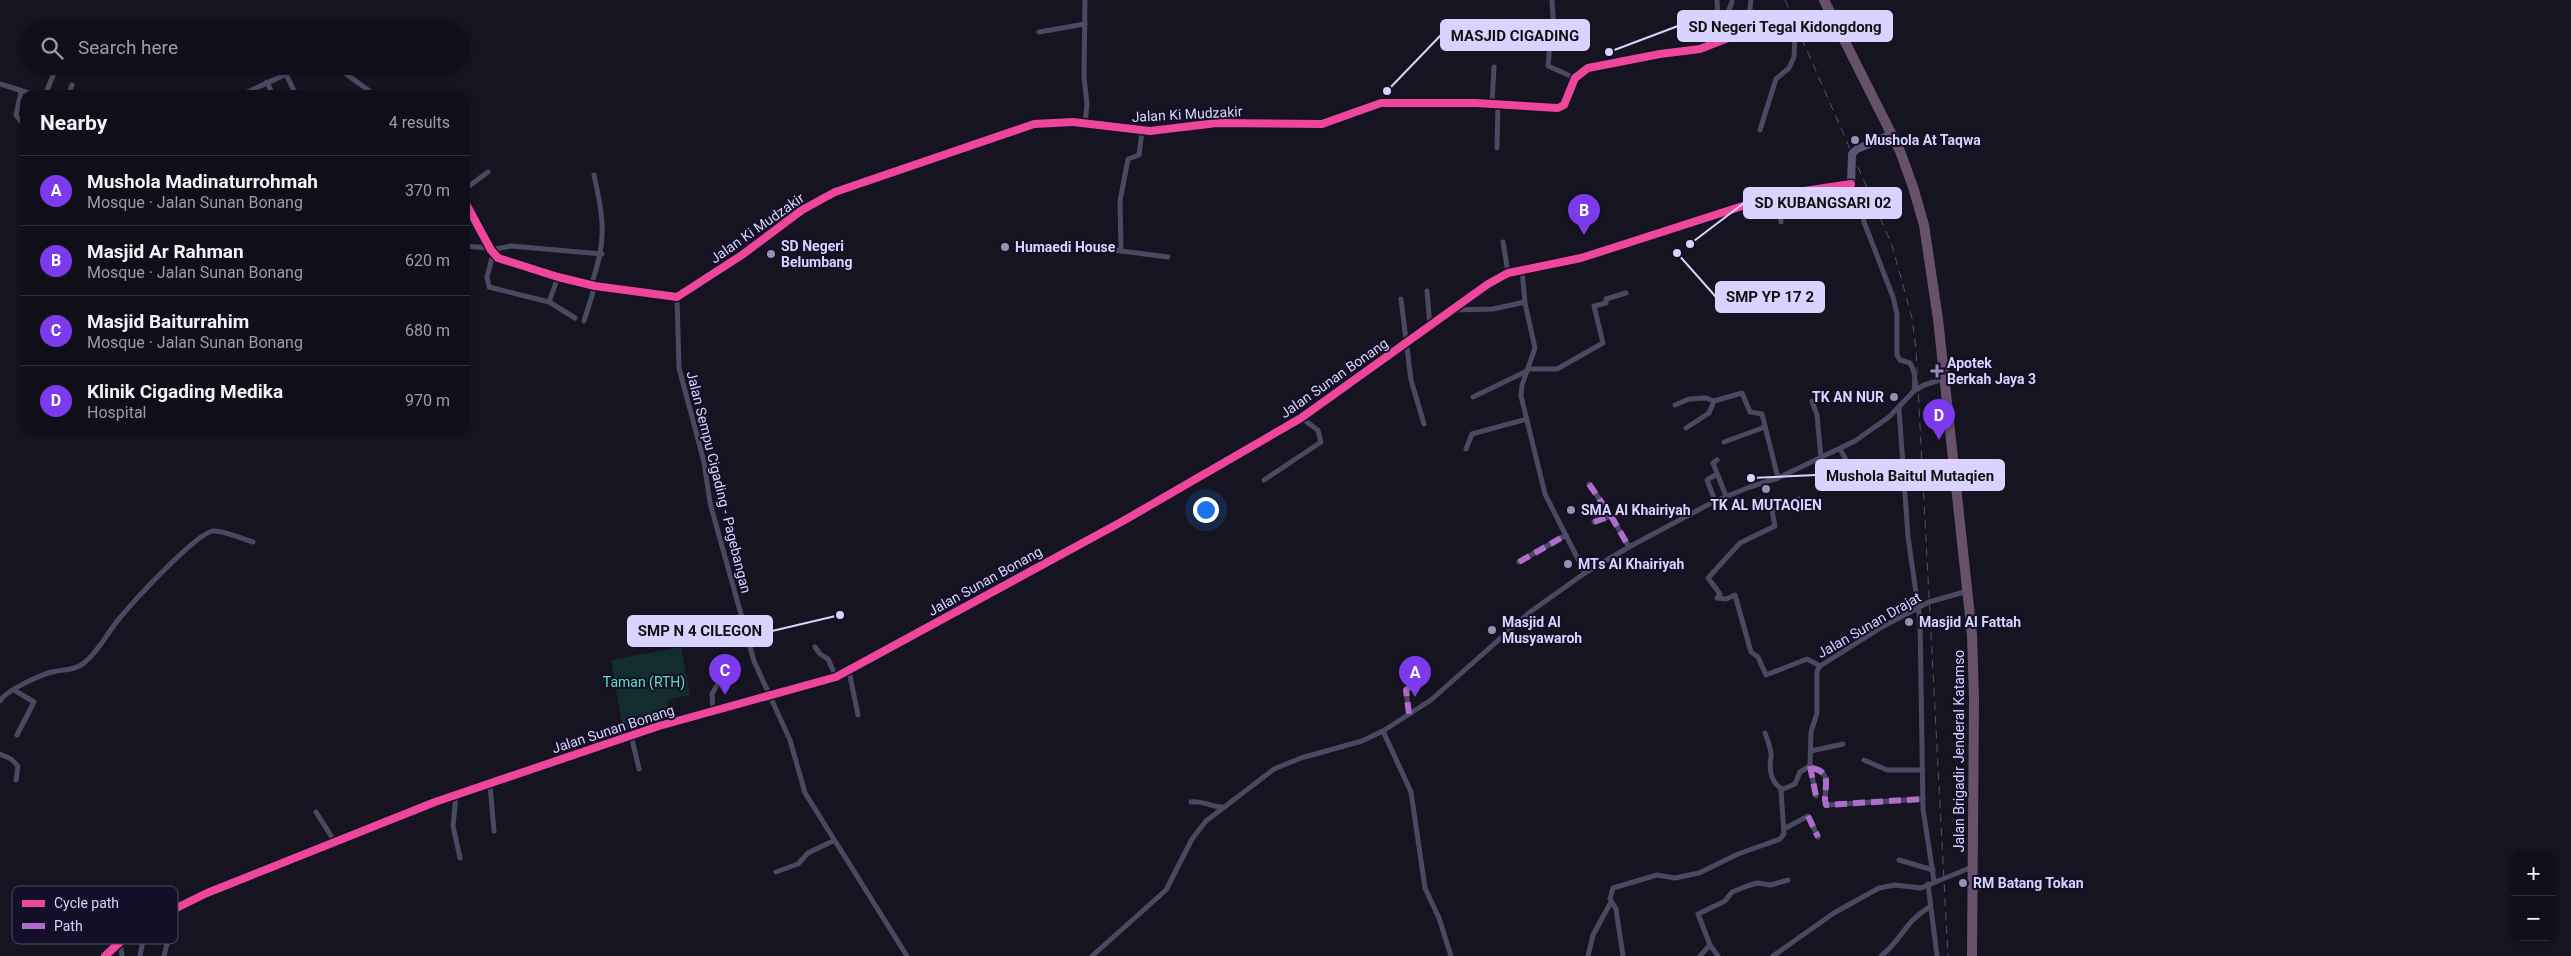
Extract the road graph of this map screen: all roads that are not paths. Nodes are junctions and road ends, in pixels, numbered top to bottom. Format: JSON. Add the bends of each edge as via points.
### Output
{"nodes":[{"id":1,"x":1085,"y":0,"type":"edge"},
{"id":2,"x":1552,"y":0,"type":"edge"},
{"id":3,"x":1717,"y":0,"type":"edge"},
{"id":4,"x":1751,"y":0,"type":"edge"},
{"id":5,"x":1824,"y":0,"type":"edge"},
{"id":6,"x":1732,"y":2,"type":"dead end"},
{"id":7,"x":1834,"y":20,"type":"junction"},
{"id":8,"x":1085,"y":24,"type":"junction"},
{"id":9,"x":1719,"y":25,"type":"junction"},
{"id":10,"x":1751,"y":28,"type":"junction"},
{"id":11,"x":1039,"y":32,"type":"dead end"},
{"id":12,"x":1795,"y":34,"type":"junction"},
{"id":13,"x":1719,"y":42,"type":"junction"},
{"id":14,"x":1494,"y":67,"type":"dead end"},
{"id":15,"x":53,"y":75,"type":"edge"},
{"id":16,"x":284,"y":75,"type":"edge"},
{"id":17,"x":286,"y":75,"type":"edge"},
{"id":18,"x":347,"y":75,"type":"edge"},
{"id":19,"x":1576,"y":78,"type":"junction"},
{"id":20,"x":267,"y":82,"type":"junction"},
{"id":21,"x":0,"y":84,"type":"edge"},
{"id":22,"x":72,"y":85,"type":"dead end"},
{"id":23,"x":46,"y":90,"type":"edge"},
{"id":24,"x":70,"y":90,"type":"edge"},
{"id":25,"x":251,"y":90,"type":"edge"},
{"id":26,"x":271,"y":90,"type":"edge"},
{"id":27,"x":294,"y":90,"type":"edge"},
{"id":28,"x":368,"y":90,"type":"edge"},
{"id":29,"x":20,"y":92,"type":"edge"},
{"id":30,"x":20,"y":97,"type":"edge"},
{"id":31,"x":1495,"y":104,"type":"junction"},
{"id":32,"x":20,"y":120,"type":"edge"},
{"id":33,"x":1085,"y":124,"type":"junction"},
{"id":34,"x":1760,"y":130,"type":"dead end"},
{"id":35,"x":1142,"y":131,"type":"junction"},
{"id":36,"x":1892,"y":134,"type":"junction"},
{"id":37,"x":1496,"y":148,"type":"dead end"},
{"id":38,"x":488,"y":172,"type":"dead end"},
{"id":39,"x":594,"y":175,"type":"dead end"},
{"id":40,"x":1851,"y":184,"type":"junction"},
{"id":41,"x":470,"y":185,"type":"edge"},
{"id":42,"x":1777,"y":195,"type":"junction"},
{"id":43,"x":470,"y":211,"type":"edge"},
{"id":44,"x":1782,"y":222,"type":"dead end"},
{"id":45,"x":1503,"y":242,"type":"dead end"},
{"id":46,"x":470,"y":247,"type":"edge"},
{"id":47,"x":1096,"y":248,"type":"dead end"},
{"id":48,"x":491,"y":251,"type":"junction"},
{"id":49,"x":1121,"y":251,"type":"junction"},
{"id":50,"x":602,"y":254,"type":"junction"},
{"id":51,"x":1168,"y":257,"type":"dead end"},
{"id":52,"x":1522,"y":270,"type":"junction"},
{"id":53,"x":1508,"y":273,"type":"junction"},
{"id":54,"x":558,"y":277,"type":"junction"},
{"id":55,"x":593,"y":286,"type":"junction"},
{"id":56,"x":1427,"y":291,"type":"dead end"},
{"id":57,"x":1626,"y":293,"type":"dead end"},
{"id":58,"x":677,"y":297,"type":"junction"},
{"id":59,"x":1401,"y":299,"type":"dead end"},
{"id":60,"x":549,"y":302,"type":"junction"},
{"id":61,"x":1525,"y":302,"type":"junction"},
{"id":62,"x":1453,"y":310,"type":"junction"},
{"id":63,"x":575,"y":318,"type":"dead end"},
{"id":64,"x":584,"y":322,"type":"dead end"},
{"id":65,"x":1430,"y":327,"type":"junction"},
{"id":66,"x":1407,"y":342,"type":"junction"},
{"id":67,"x":1528,"y":370,"type":"junction"},
{"id":68,"x":1943,"y":379,"type":"junction"},
{"id":69,"x":1914,"y":391,"type":"junction"},
{"id":70,"x":1473,"y":397,"type":"dead end"},
{"id":71,"x":1714,"y":401,"type":"junction"},
{"id":72,"x":1812,"y":401,"type":"dead end"},
{"id":73,"x":1676,"y":405,"type":"dead end"},
{"id":74,"x":1899,"y":408,"type":"junction"},
{"id":75,"x":1301,"y":418,"type":"junction"},
{"id":76,"x":1527,"y":419,"type":"junction"},
{"id":77,"x":1424,"y":424,"type":"dead end"},
{"id":78,"x":1765,"y":427,"type":"junction"},
{"id":79,"x":1686,"y":428,"type":"dead end"},
{"id":80,"x":1724,"y":442,"type":"dead end"},
{"id":81,"x":1466,"y":449,"type":"dead end"},
{"id":82,"x":1840,"y":449,"type":"junction"},
{"id":83,"x":1821,"y":458,"type":"junction"},
{"id":84,"x":1717,"y":460,"type":"dead end"},
{"id":85,"x":1868,"y":464,"type":"dead end"},
{"id":86,"x":1717,"y":474,"type":"junction"},
{"id":87,"x":1778,"y":478,"type":"junction"},
{"id":88,"x":1264,"y":480,"type":"dead end"},
{"id":89,"x":1589,"y":484,"type":"dead end"},
{"id":90,"x":1726,"y":496,"type":"junction"},
{"id":91,"x":1799,"y":499,"type":"dead end"},
{"id":92,"x":1714,"y":501,"type":"junction"},
{"id":93,"x":1611,"y":516,"type":"junction"},
{"id":94,"x":1594,"y":522,"type":"dead end"},
{"id":95,"x":1566,"y":535,"type":"junction"},
{"id":96,"x":253,"y":542,"type":"dead end"},
{"id":97,"x":1629,"y":546,"type":"junction"},
{"id":98,"x":1519,"y":562,"type":"dead end"},
{"id":99,"x":1585,"y":574,"type":"junction"},
{"id":100,"x":1969,"y":591,"type":"junction"},
{"id":101,"x":1919,"y":608,"type":"junction"},
{"id":102,"x":815,"y":647,"type":"dead end"},
{"id":103,"x":1820,"y":666,"type":"junction"},
{"id":104,"x":849,"y":671,"type":"junction"},
{"id":105,"x":836,"y":677,"type":"junction"},
{"id":106,"x":720,"y":680,"type":"dead end"},
{"id":107,"x":1416,"y":682,"type":"dead end"},
{"id":108,"x":14,"y":690,"type":"junction"},
{"id":109,"x":769,"y":696,"type":"junction"},
{"id":110,"x":0,"y":702,"type":"edge"},
{"id":111,"x":713,"y":712,"type":"junction"},
{"id":112,"x":1409,"y":714,"type":"junction"},
{"id":113,"x":858,"y":715,"type":"dead end"},
{"id":114,"x":1383,"y":732,"type":"junction"},
{"id":115,"x":1765,"y":733,"type":"dead end"},
{"id":116,"x":17,"y":735,"type":"dead end"},
{"id":117,"x":631,"y":735,"type":"junction"},
{"id":118,"x":1843,"y":744,"type":"dead end"},
{"id":119,"x":1811,"y":751,"type":"junction"},
{"id":120,"x":0,"y":754,"type":"edge"},
{"id":121,"x":1864,"y":760,"type":"dead end"},
{"id":122,"x":1811,"y":767,"type":"junction"},
{"id":123,"x":639,"y":768,"type":"dead end"},
{"id":124,"x":1923,"y":770,"type":"junction"},
{"id":125,"x":16,"y":780,"type":"dead end"},
{"id":126,"x":490,"y":784,"type":"junction"},
{"id":127,"x":1782,"y":789,"type":"junction"},
{"id":128,"x":456,"y":795,"type":"junction"},
{"id":129,"x":1816,"y":796,"type":"dead end"},
{"id":130,"x":1923,"y":799,"type":"junction"},
{"id":131,"x":1191,"y":802,"type":"dead end"},
{"id":132,"x":1222,"y":807,"type":"junction"},
{"id":133,"x":316,"y":812,"type":"dead end"},
{"id":134,"x":1784,"y":829,"type":"junction"},
{"id":135,"x":494,"y":831,"type":"dead end"},
{"id":136,"x":1818,"y":838,"type":"dead end"},
{"id":137,"x":833,"y":840,"type":"junction"},
{"id":138,"x":335,"y":842,"type":"junction"},
{"id":139,"x":460,"y":858,"type":"dead end"},
{"id":140,"x":1899,"y":860,"type":"dead end"},
{"id":141,"x":1973,"y":867,"type":"junction"},
{"id":142,"x":1933,"y":870,"type":"junction"},
{"id":143,"x":776,"y":872,"type":"dead end"},
{"id":144,"x":1788,"y":880,"type":"dead end"},
{"id":145,"x":1934,"y":881,"type":"junction"},
{"id":146,"x":1928,"y":884,"type":"junction"},
{"id":147,"x":1611,"y":902,"type":"junction"},
{"id":148,"x":1930,"y":907,"type":"junction"},
{"id":149,"x":178,"y":909,"type":"edge"},
{"id":150,"x":118,"y":944,"type":"edge"},
{"id":151,"x":1710,"y":944,"type":"junction"},
{"id":152,"x":105,"y":956,"type":"edge"},
{"id":153,"x":907,"y":956,"type":"edge"},
{"id":154,"x":1092,"y":956,"type":"edge"},
{"id":155,"x":1451,"y":956,"type":"edge"},
{"id":156,"x":1588,"y":956,"type":"edge"},
{"id":157,"x":1623,"y":956,"type":"edge"},
{"id":158,"x":1700,"y":956,"type":"edge"},
{"id":159,"x":1718,"y":956,"type":"edge"},
{"id":160,"x":1773,"y":956,"type":"edge"},
{"id":161,"x":1881,"y":956,"type":"edge"},
{"id":162,"x":1937,"y":956,"type":"edge"},
{"id":163,"x":1972,"y":956,"type":"edge"}],
"edges":[{"from":1,"to":8,"type":"street"},
{"from":2,"to":19,"type":"street","via":[[1554,32],[1548,66]]},
{"from":3,"to":9,"type":"street"},
{"from":4,"to":10,"type":"street"},
{"from":5,"to":7,"type":"highway","name":"Jalan Brigadir Jenderal Katamso"},
{"from":6,"to":9,"type":"street","via":[[1726,18]]},
{"from":7,"to":12,"type":"street","via":[[1800,35]]},
{"from":7,"to":36,"type":"highway","name":"Jalan Brigadir Jenderal Katamso"},
{"from":8,"to":11,"type":"street"},
{"from":8,"to":33,"type":"street"},
{"from":9,"to":13,"type":"street"},
{"from":10,"to":12,"type":"street","via":[[1769,23]]},
{"from":10,"to":13,"type":"street"},
{"from":12,"to":34,"type":"street","via":[[1794,57],[1789,68],[1776,79]]},
{"from":13,"to":19,"type":"street","via":[[1693,51],[1588,68]]},
{"from":14,"to":31,"type":"street"},
{"from":15,"to":23,"type":"street"},
{"from":16,"to":20,"type":"street"},
{"from":17,"to":27,"type":"street"},
{"from":18,"to":28,"type":"street"},
{"from":19,"to":31,"type":"street","name":"Jalan Ki Mudzakir","via":[[1562,107]]},
{"from":20,"to":25,"type":"street"},
{"from":20,"to":26,"type":"street"},
{"from":21,"to":29,"type":"street"},
{"from":22,"to":24,"type":"street"},
{"from":30,"to":32,"type":"street","via":[[16,115]]},
{"from":31,"to":35,"type":"street","name":"Jalan Ki Mudzakir","via":[[1381,103],[1322,124],[1217,124],[1172,131]]},
{"from":31,"to":37,"type":"street"},
{"from":33,"to":35,"type":"street","name":"Jalan Ki Mudzakir"},
{"from":33,"to":58,"type":"street","name":"Jalan Ki Mudzakir","via":[[1060,122],[1028,126],[835,192],[802,210],[742,255]]},
{"from":35,"to":49,"type":"street","via":[[1139,155],[1128,159],[1121,193]]},
{"from":36,"to":40,"type":"street","via":[[1852,154]]},
{"from":36,"to":68,"type":"highway","name":"Jalan Brigadir Jenderal Katamso","via":[[1924,225]]},
{"from":38,"to":41,"type":"street"},
{"from":39,"to":50,"type":"street","via":[[602,218]]},
{"from":40,"to":42,"type":"street","name":"Jalan Sunan Bonang"},
{"from":40,"to":69,"type":"street","via":[[1863,208],[1866,228],[1894,298],[1897,355],[1913,367],[1916,375]]},
{"from":42,"to":44,"type":"street"},
{"from":42,"to":52,"type":"street","name":"Jalan Sunan Bonang","via":[[1581,258]]},
{"from":43,"to":48,"type":"street"},
{"from":45,"to":53,"type":"street"},
{"from":46,"to":48,"type":"street"},
{"from":47,"to":49,"type":"street"},
{"from":48,"to":50,"type":"street","via":[[511,246]]},
{"from":48,"to":54,"type":"street","via":[[498,258]]},
{"from":48,"to":60,"type":"street","via":[[487,277],[489,287]]},
{"from":49,"to":51,"type":"street"},
{"from":50,"to":55,"type":"street"},
{"from":52,"to":53,"type":"street","name":"Jalan Sunan Bonang"},
{"from":52,"to":61,"type":"street"},
{"from":53,"to":62,"type":"street","name":"Jalan Sunan Bonang"},
{"from":54,"to":55,"type":"street"},
{"from":54,"to":60,"type":"street"},
{"from":55,"to":58,"type":"street"},
{"from":55,"to":64,"type":"street"},
{"from":56,"to":65,"type":"street"},
{"from":57,"to":67,"type":"street","via":[[1607,299],[1606,304],[1594,306],[1603,343],[1557,369]]},
{"from":58,"to":109,"type":"street","name":"Jalan Sempu Cigading - Pagebangan","via":[[679,368],[704,462],[710,503],[754,661]]},
{"from":59,"to":66,"type":"street"},
{"from":60,"to":63,"type":"street"},
{"from":61,"to":62,"type":"street","via":[[1493,309]]},
{"from":61,"to":67,"type":"street","via":[[1535,340]]},
{"from":62,"to":65,"type":"street","name":"Jalan Sunan Bonang"},
{"from":65,"to":66,"type":"street","name":"Jalan Sunan Bonang"},
{"from":66,"to":75,"type":"street","name":"Jalan Sunan Bonang"},
{"from":66,"to":77,"type":"street","via":[[1411,380]]},
{"from":67,"to":70,"type":"street"},
{"from":67,"to":76,"type":"street","via":[[1521,391]]},
{"from":68,"to":69,"type":"street"},
{"from":68,"to":100,"type":"highway","name":"Jalan Brigadir Jenderal Katamso"},
{"from":69,"to":74,"type":"street"},
{"from":71,"to":73,"type":"street","via":[[1700,397]]},
{"from":71,"to":78,"type":"street","via":[[1742,393],[1750,412],[1761,412]]},
{"from":71,"to":79,"type":"street","via":[[1709,413]]},
{"from":72,"to":83,"type":"street","via":[[1817,415]]},
{"from":74,"to":82,"type":"street","via":[[1865,435]]},
{"from":74,"to":101,"type":"street","via":[[1908,537]]},
{"from":75,"to":88,"type":"street","via":[[1318,430],[1321,442]]},
{"from":75,"to":104,"type":"street","name":"Jalan Sunan Bonang","via":[[1123,521]]},
{"from":76,"to":81,"type":"street","via":[[1472,434]]},
{"from":76,"to":95,"type":"street","via":[[1545,494]]},
{"from":78,"to":80,"type":"street"},
{"from":78,"to":87,"type":"street"},
{"from":82,"to":83,"type":"street"},
{"from":82,"to":85,"type":"street","via":[[1852,471]]},
{"from":83,"to":87,"type":"street"},
{"from":84,"to":86,"type":"street","via":[[1713,463]]},
{"from":86,"to":90,"type":"street"},
{"from":86,"to":92,"type":"street","via":[[1707,480]]},
{"from":87,"to":90,"type":"street"},
{"from":89,"to":93,"type":"street"},
{"from":90,"to":92,"type":"street"},
{"from":91,"to":103,"type":"street","via":[[1772,511],[1775,526],[1740,543],[1708,578],[1720,594],[1718,598],[1735,595],[1751,652],[1758,657],[1766,675],[1808,659]]},
{"from":92,"to":97,"type":"street"},
{"from":93,"to":94,"type":"street"},
{"from":93,"to":97,"type":"street"},
{"from":95,"to":98,"type":"street"},
{"from":95,"to":99,"type":"street"},
{"from":96,"to":108,"type":"street","via":[[216,531],[198,538],[119,619],[84,663],[66,671],[51,672]]},
{"from":97,"to":99,"type":"street"},
{"from":99,"to":112,"type":"street","via":[[1530,612],[1431,700]]},
{"from":100,"to":101,"type":"street","name":"Jalan Sunan Drajat","via":[[1942,597]]},
{"from":100,"to":141,"type":"highway","name":"Jalan Brigadir Jenderal Katamso","via":[[1974,699]]},
{"from":101,"to":103,"type":"street","name":"Jalan Sunan Drajat"},
{"from":101,"to":124,"type":"street"},
{"from":102,"to":105,"type":"street","via":[[828,659]]},
{"from":103,"to":119,"type":"street","name":"Jalan Sunan Drajat"},
{"from":104,"to":105,"type":"street","name":"Jalan Sunan Bonang"},
{"from":104,"to":113,"type":"street"},
{"from":105,"to":109,"type":"street","name":"Jalan Sunan Bonang"},
{"from":106,"to":111,"type":"street","via":[[712,694]]},
{"from":107,"to":112,"type":"street","via":[[1406,690]]},
{"from":108,"to":110,"type":"street","via":[[4,695]]},
{"from":108,"to":116,"type":"street","via":[[34,702]]},
{"from":109,"to":111,"type":"street","name":"Jalan Sunan Bonang"},
{"from":109,"to":137,"type":"street","name":"Jalan Sempu Cigading - Pagebangan","via":[[790,740],[805,793]]},
{"from":111,"to":117,"type":"street","name":"Jalan Sunan Bonang"},
{"from":112,"to":114,"type":"street"},
{"from":114,"to":132,"type":"street","via":[[1274,769]]},
{"from":114,"to":155,"type":"street","via":[[1412,792],[1425,888]]},
{"from":115,"to":127,"type":"street","via":[[1771,755],[1770,771],[1774,783]]},
{"from":117,"to":123,"type":"street"},
{"from":117,"to":126,"type":"street","name":"Jalan Sunan Bonang"},
{"from":118,"to":119,"type":"street"},
{"from":119,"to":122,"type":"street","name":"Jalan Sunan Drajat"},
{"from":120,"to":125,"type":"street","via":[[18,766]]},
{"from":121,"to":124,"type":"street","via":[[1887,770]]},
{"from":122,"to":127,"type":"street","via":[[1800,772],[1795,784]]},
{"from":122,"to":129,"type":"street","name":"Jalan Sunan Drajat"},
{"from":122,"to":130,"type":"street","via":[[1825,775],[1826,805]]},
{"from":124,"to":130,"type":"street"},
{"from":126,"to":128,"type":"street","name":"Jalan Sunan Bonang"},
{"from":126,"to":135,"type":"street"},
{"from":127,"to":134,"type":"street"},
{"from":128,"to":138,"type":"street","name":"Jalan Sunan Bonang"},
{"from":128,"to":139,"type":"street","via":[[453,826]]},
{"from":130,"to":142,"type":"street"},
{"from":131,"to":132,"type":"street"},
{"from":132,"to":154,"type":"street","via":[[1206,820],[1192,839],[1166,890]]},
{"from":133,"to":138,"type":"street"},
{"from":134,"to":136,"type":"street","via":[[1808,816]]},
{"from":134,"to":147,"type":"street","via":[[1780,839],[1699,873],[1675,878],[1657,875],[1617,886],[1611,890]]},
{"from":137,"to":143,"type":"street","via":[[808,852],[798,864]]},
{"from":137,"to":153,"type":"street","name":"Jalan Sempu Cigading - Pagebangan"},
{"from":138,"to":149,"type":"street","name":"Jalan Sunan Bonang","via":[[207,893]]},
{"from":140,"to":142,"type":"street"},
{"from":141,"to":145,"type":"street"},
{"from":141,"to":163,"type":"highway","name":"Jalan Brigadir Jenderal Katamso"},
{"from":142,"to":145,"type":"street"},
{"from":144,"to":151,"type":"street","via":[[1771,885],[1746,886],[1698,914]]},
{"from":145,"to":146,"type":"street"},
{"from":146,"to":148,"type":"street"},
{"from":146,"to":160,"type":"street","via":[[1917,888],[1888,886],[1863,895]]},
{"from":147,"to":156,"type":"street","via":[[1593,935]]},
{"from":147,"to":157,"type":"street","via":[[1616,909]]},
{"from":148,"to":161,"type":"street","via":[[1903,930]]},
{"from":148,"to":162,"type":"street"},
{"from":150,"to":152,"type":"street","name":"Jalan Sunan Bonang"},
{"from":151,"to":158,"type":"street"},
{"from":151,"to":159,"type":"street"}]}
